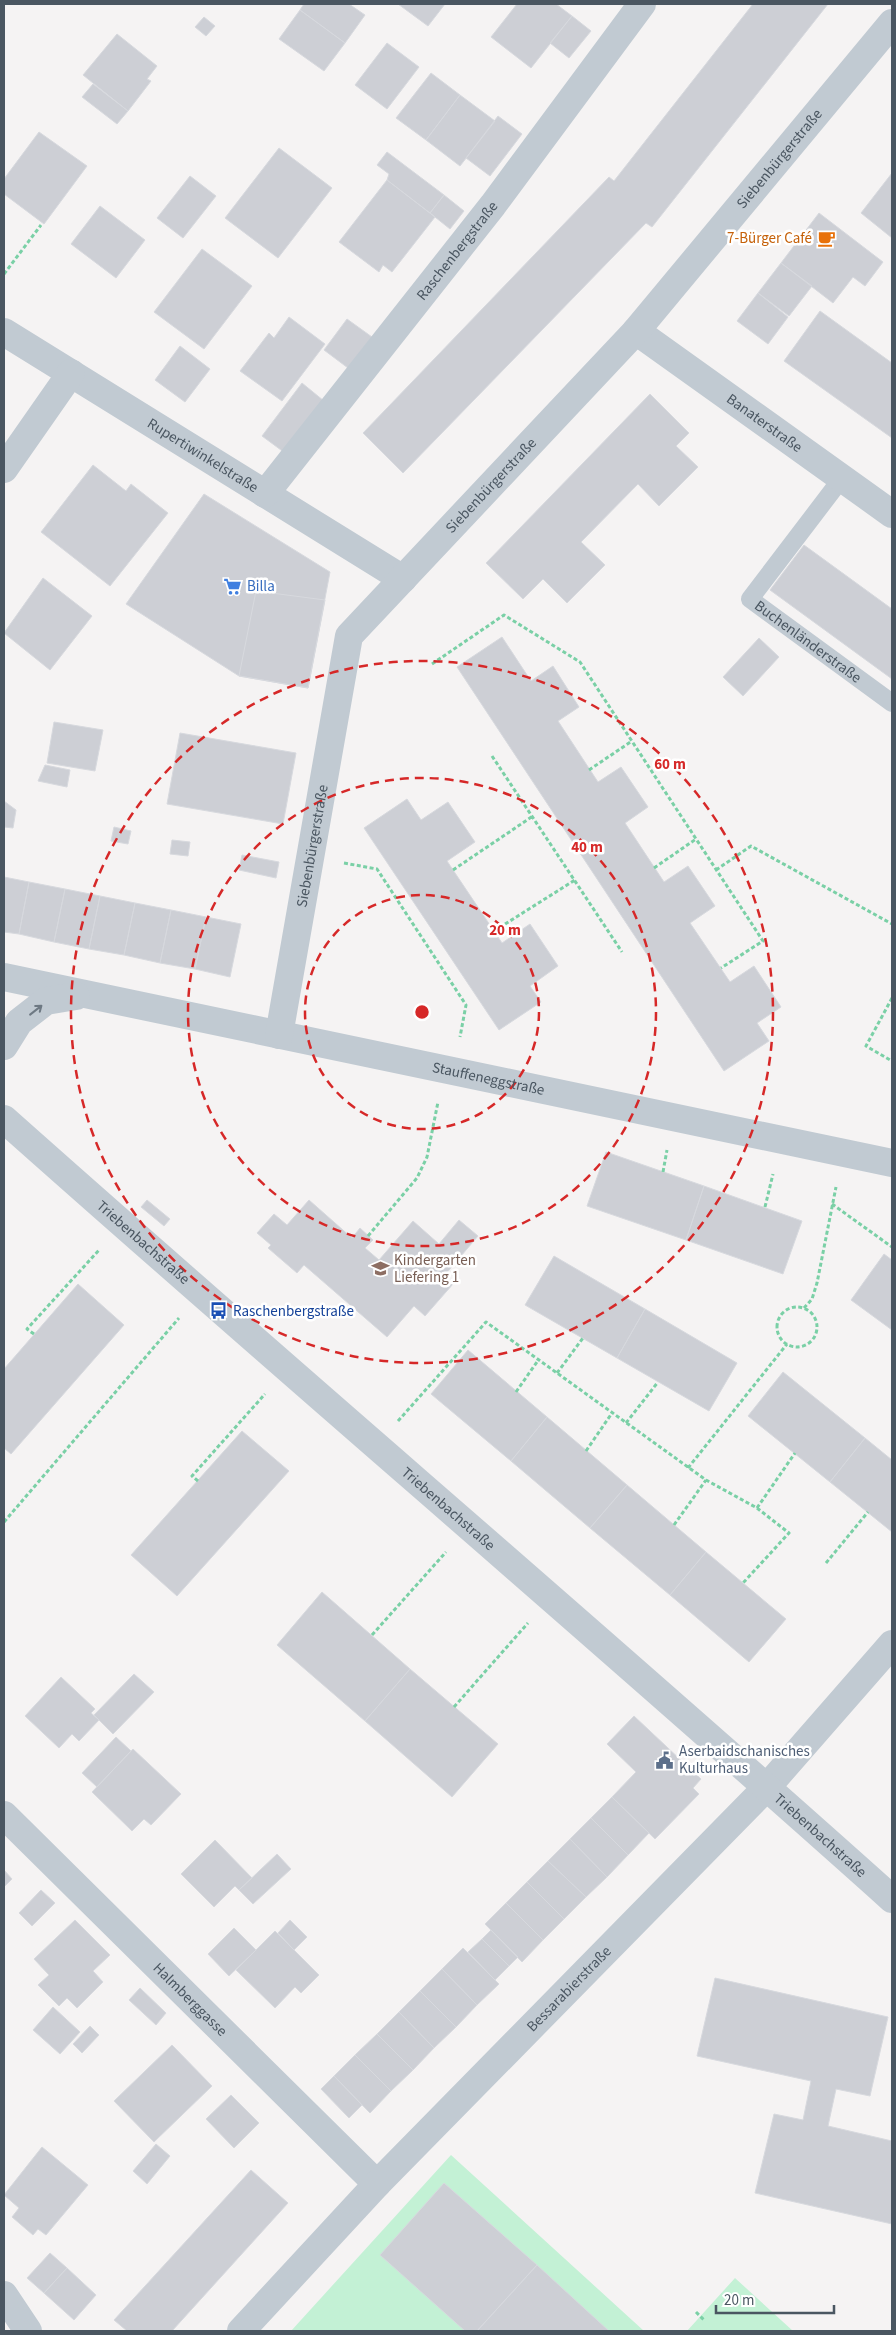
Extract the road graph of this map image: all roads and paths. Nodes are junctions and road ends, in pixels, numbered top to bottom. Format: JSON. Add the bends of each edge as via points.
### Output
{"nodes":[{"id":1,"x":642,"y":4,"type":"edge"},
{"id":2,"x":892,"y":23,"type":"edge"},
{"id":3,"x":41,"y":225,"type":"dead end"},
{"id":4,"x":4,"y":274,"type":"edge"},
{"id":5,"x":636,"y":331,"type":"junction"},
{"id":6,"x":4,"y":332,"type":"edge"},
{"id":7,"x":71,"y":373,"type":"junction"},
{"id":8,"x":4,"y":469,"type":"edge"},
{"id":9,"x":842,"y":478,"type":"junction"},
{"id":10,"x":265,"y":494,"type":"junction"},
{"id":11,"x":892,"y":514,"type":"edge"},
{"id":12,"x":403,"y":579,"type":"junction"},
{"id":13,"x":432,"y":664,"type":"dead end"},
{"id":14,"x":892,"y":703,"type":"edge"},
{"id":15,"x":632,"y":741,"type":"junction"},
{"id":16,"x":492,"y":756,"type":"dead end"},
{"id":17,"x":590,"y":770,"type":"dead end"},
{"id":18,"x":533,"y":816,"type":"junction"},
{"id":19,"x":696,"y":839,"type":"junction"},
{"id":20,"x":310,"y":857,"type":"junction"},
{"id":21,"x":654,"y":868,"type":"dead end"},
{"id":22,"x":453,"y":870,"type":"dead end"},
{"id":23,"x":716,"y":870,"type":"junction"},
{"id":24,"x":574,"y":880,"type":"junction"},
{"id":25,"x":892,"y":924,"type":"edge"},
{"id":26,"x":494,"y":931,"type":"dead end"},
{"id":27,"x":622,"y":952,"type":"dead end"},
{"id":28,"x":721,"y":968,"type":"dead end"},
{"id":29,"x":4,"y":977,"type":"edge"},
{"id":30,"x":85,"y":995,"type":"junction"},
{"id":31,"x":892,"y":998,"type":"edge"},
{"id":32,"x":279,"y":1035,"type":"junction"},
{"id":33,"x":4,"y":1046,"type":"edge"},
{"id":34,"x":892,"y":1060,"type":"edge"},
{"id":35,"x":448,"y":1070,"type":"junction"},
{"id":36,"x":4,"y":1119,"type":"edge"},
{"id":37,"x":843,"y":1153,"type":"junction"},
{"id":38,"x":892,"y":1163,"type":"edge"},
{"id":39,"x":832,"y":1204,"type":"junction"},
{"id":40,"x":122,"y":1225,"type":"junction"},
{"id":41,"x":368,"y":1236,"type":"dead end"},
{"id":42,"x":892,"y":1247,"type":"edge"},
{"id":43,"x":804,"y":1308,"type":"junction"},
{"id":44,"x":185,"y":1311,"type":"dead end"},
{"id":45,"x":34,"y":1334,"type":"dead end"},
{"id":46,"x":583,"y":1338,"type":"dead end"},
{"id":47,"x":786,"y":1344,"type":"junction"},
{"id":48,"x":539,"y":1359,"type":"junction"},
{"id":49,"x":288,"y":1370,"type":"junction"},
{"id":50,"x":557,"y":1373,"type":"junction"},
{"id":51,"x":658,"y":1382,"type":"dead end"},
{"id":52,"x":516,"y":1392,"type":"dead end"},
{"id":53,"x":612,"y":1413,"type":"junction"},
{"id":54,"x":626,"y":1423,"type":"junction"},
{"id":55,"x":376,"y":1446,"type":"junction"},
{"id":56,"x":586,"y":1451,"type":"dead end"},
{"id":57,"x":795,"y":1454,"type":"dead end"},
{"id":58,"x":688,"y":1468,"type":"junction"},
{"id":59,"x":198,"y":1480,"type":"dead end"},
{"id":60,"x":706,"y":1480,"type":"junction"},
{"id":61,"x":757,"y":1508,"type":"junction"},
{"id":62,"x":868,"y":1512,"type":"dead end"},
{"id":63,"x":4,"y":1522,"type":"edge"},
{"id":64,"x":674,"y":1525,"type":"dead end"},
{"id":65,"x":469,"y":1527,"type":"junction"},
{"id":66,"x":826,"y":1563,"type":"dead end"},
{"id":67,"x":743,"y":1583,"type":"dead end"},
{"id":68,"x":550,"y":1598,"type":"junction"},
{"id":69,"x":372,"y":1635,"type":"dead end"},
{"id":70,"x":892,"y":1644,"type":"edge"},
{"id":71,"x":454,"y":1707,"type":"dead end"},
{"id":72,"x":767,"y":1787,"type":"junction"},
{"id":73,"x":4,"y":1816,"type":"edge"},
{"id":74,"x":892,"y":1899,"type":"edge"},
{"id":75,"x":377,"y":2184,"type":"junction"},
{"id":76,"x":4,"y":2295,"type":"edge"},
{"id":77,"x":696,"y":2312,"type":"dead end"},
{"id":78,"x":705,"y":2321,"type":"dead end"},
{"id":79,"x":28,"y":2331,"type":"edge"},
{"id":80,"x":241,"y":2331,"type":"edge"}],
"edges":[{"from":1,"to":10,"type":"street","name":"Raschenbergstraße","via":[[493,205]]},
{"from":2,"to":5,"type":"street","name":"Siebenbürgerstraße"},
{"from":3,"to":4,"type":"path"},
{"from":5,"to":9,"type":"street","name":"Banaterstraße"},
{"from":5,"to":12,"type":"street","name":"Siebenbürgerstraße"},
{"from":6,"to":7,"type":"street","name":"Rupertiwinkelstraße"},
{"from":7,"to":8,"type":"street"},
{"from":7,"to":10,"type":"street","name":"Rupertiwinkelstraße"},
{"from":9,"to":11,"type":"street","name":"Banaterstraße"},
{"from":9,"to":14,"type":"lane","name":"Buchenländerstraße","via":[[750,599]]},
{"from":10,"to":12,"type":"street","name":"Rupertiwinkelstraße"},
{"from":12,"to":20,"type":"street","name":"Siebenbürgerstraße","via":[[349,636]]},
{"from":13,"to":15,"type":"path","via":[[504,615],[580,662]]},
{"from":15,"to":17,"type":"path"},
{"from":15,"to":19,"type":"path"},
{"from":16,"to":18,"type":"path"},
{"from":18,"to":22,"type":"path"},
{"from":18,"to":24,"type":"path"},
{"from":19,"to":21,"type":"path"},
{"from":19,"to":23,"type":"path"},
{"from":20,"to":32,"type":"street","name":"Siebenbürgerstraße"},
{"from":20,"to":35,"type":"path","via":[[377,869],[466,1005]]},
{"from":23,"to":25,"type":"path","via":[[751,846]]},
{"from":23,"to":28,"type":"path","via":[[764,941]]},
{"from":24,"to":26,"type":"path"},
{"from":24,"to":27,"type":"path"},
{"from":29,"to":30,"type":"street","name":"Stauffeneggstraße"},
{"from":30,"to":32,"type":"street","name":"Stauffeneggstraße"},
{"from":33,"to":30,"type":"street","name":"Stauffeneggstraße","one_way":true,"via":[[19,1022],[46,1001]]},
{"from":31,"to":34,"type":"path","via":[[866,1046]]},
{"from":32,"to":35,"type":"street","name":"Stauffeneggstraße"},
{"from":35,"to":37,"type":"street","name":"Stauffeneggstraße"},
{"from":35,"to":41,"type":"path","via":[[427,1157],[416,1178]]},
{"from":36,"to":40,"type":"street","name":"Triebenbachstraße"},
{"from":37,"to":38,"type":"street","name":"Stauffeneggstraße"},
{"from":37,"to":39,"type":"path"},
{"from":39,"to":42,"type":"path"},
{"from":39,"to":43,"type":"path","via":[[817,1283],[812,1299]]},
{"from":40,"to":45,"type":"path","via":[[27,1328]]},
{"from":40,"to":49,"type":"street","name":"Triebenbachstraße"},
{"from":43,"to":47,"type":"path","via":[[791,1307],[780,1315],[776,1328]]},
{"from":43,"to":47,"type":"path","via":[[817,1322],[815,1336],[799,1347]]},
{"from":44,"to":63,"type":"path"},
{"from":46,"to":50,"type":"path"},
{"from":47,"to":58,"type":"path"},
{"from":48,"to":50,"type":"path"},
{"from":48,"to":52,"type":"path"},
{"from":48,"to":55,"type":"path","via":[[486,1322]]},
{"from":49,"to":55,"type":"street","name":"Triebenbachstraße"},
{"from":49,"to":59,"type":"path","via":[[192,1476]]},
{"from":50,"to":53,"type":"path"},
{"from":51,"to":54,"type":"path"},
{"from":53,"to":54,"type":"path"},
{"from":53,"to":56,"type":"path"},
{"from":54,"to":58,"type":"path"},
{"from":55,"to":65,"type":"street","name":"Triebenbachstraße"},
{"from":57,"to":61,"type":"path"},
{"from":58,"to":60,"type":"path"},
{"from":60,"to":61,"type":"path"},
{"from":60,"to":64,"type":"path"},
{"from":61,"to":67,"type":"path","via":[[789,1533]]},
{"from":62,"to":66,"type":"path"},
{"from":65,"to":68,"type":"street","name":"Triebenbachstraße"},
{"from":65,"to":69,"type":"path"},
{"from":68,"to":71,"type":"path"},
{"from":68,"to":72,"type":"street","name":"Triebenbachstraße"},
{"from":70,"to":72,"type":"street","name":"Bessarabierstraße"},
{"from":72,"to":74,"type":"street","name":"Triebenbachstraße"},
{"from":72,"to":75,"type":"street","name":"Bessarabierstraße"},
{"from":73,"to":75,"type":"street","name":"Halmberggasse"},
{"from":75,"to":80,"type":"street","name":"Bessarabierstraße"},
{"from":76,"to":79,"type":"street"},
{"from":77,"to":78,"type":"path"}]}
